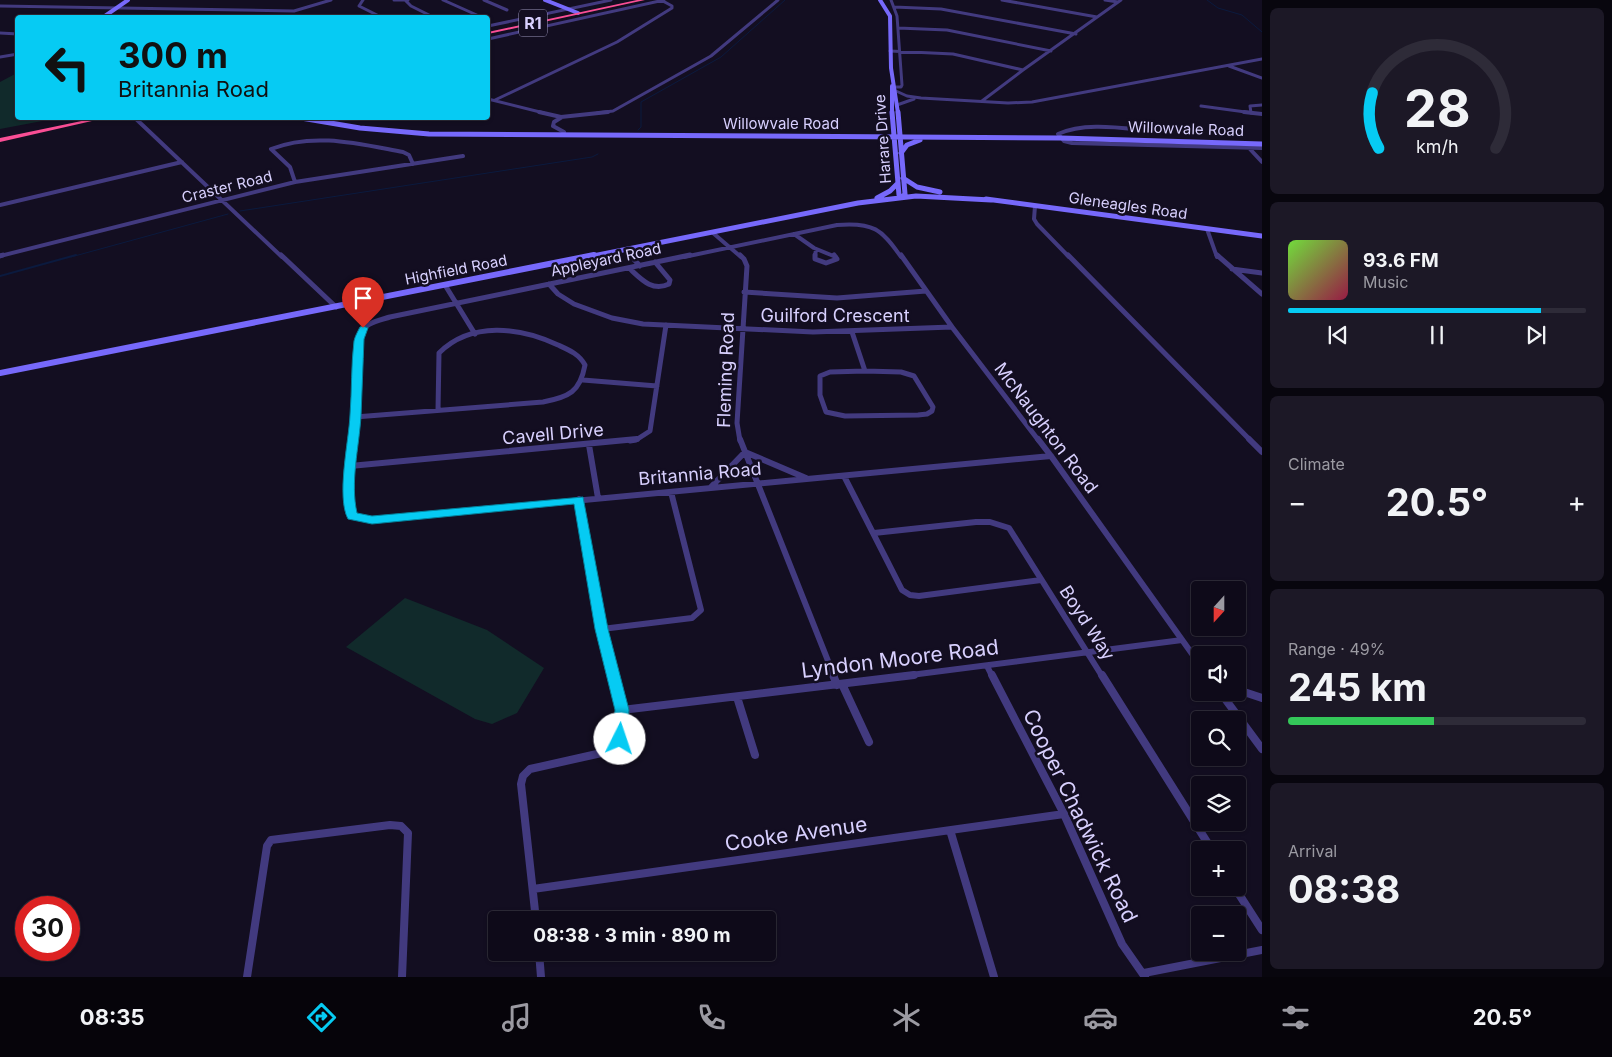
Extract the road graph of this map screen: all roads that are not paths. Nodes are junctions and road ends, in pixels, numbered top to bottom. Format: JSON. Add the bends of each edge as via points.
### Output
{"nodes":[{"id":1,"x":128,"y":0,"type":"edge"},
{"id":2,"x":331,"y":0,"type":"edge"},
{"id":3,"x":363,"y":0,"type":"edge"},
{"id":4,"x":394,"y":0,"type":"edge"},
{"id":5,"x":406,"y":0,"type":"edge"},
{"id":6,"x":444,"y":0,"type":"edge"},
{"id":7,"x":484,"y":0,"type":"edge"},
{"id":8,"x":546,"y":0,"type":"edge"},
{"id":9,"x":611,"y":0,"type":"edge"},
{"id":10,"x":625,"y":0,"type":"edge"},
{"id":11,"x":643,"y":0,"type":"edge"},
{"id":12,"x":662,"y":0,"type":"edge"},
{"id":13,"x":778,"y":0,"type":"edge"},
{"id":14,"x":880,"y":0,"type":"edge"},
{"id":15,"x":891,"y":0,"type":"edge"},
{"id":16,"x":1002,"y":0,"type":"edge"},
{"id":17,"x":1105,"y":0,"type":"edge"},
{"id":18,"x":1120,"y":1,"type":"edge"},
{"id":19,"x":596,"y":5,"type":"junction"},
{"id":20,"x":0,"y":6,"type":"edge"},
{"id":21,"x":894,"y":7,"type":"junction"},
{"id":22,"x":117,"y":8,"type":"junction"},
{"id":23,"x":507,"y":10,"type":"dead end"},
{"id":24,"x":573,"y":11,"type":"junction"},
{"id":25,"x":106,"y":15,"type":"edge"},
{"id":26,"x":377,"y":15,"type":"edge"},
{"id":27,"x":429,"y":15,"type":"edge"},
{"id":28,"x":477,"y":15,"type":"edge"},
{"id":29,"x":586,"y":16,"type":"junction"},
{"id":30,"x":1097,"y":17,"type":"junction"},
{"id":31,"x":490,"y":26,"type":"edge"},
{"id":32,"x":898,"y":28,"type":"junction"},
{"id":33,"x":490,"y":32,"type":"edge"},
{"id":34,"x":0,"y":33,"type":"edge"},
{"id":35,"x":15,"y":34,"type":"edge"},
{"id":36,"x":1076,"y":34,"type":"junction"},
{"id":37,"x":490,"y":39,"type":"edge"},
{"id":38,"x":890,"y":51,"type":"junction"},
{"id":39,"x":899,"y":51,"type":"junction"},
{"id":40,"x":1051,"y":51,"type":"junction"},
{"id":41,"x":15,"y":54,"type":"edge"},
{"id":42,"x":0,"y":57,"type":"edge"},
{"id":43,"x":1262,"y":59,"type":"edge"},
{"id":44,"x":1227,"y":65,"type":"junction"},
{"id":45,"x":1233,"y":67,"type":"junction"},
{"id":46,"x":1023,"y":70,"type":"junction"},
{"id":47,"x":1262,"y":78,"type":"edge"},
{"id":48,"x":893,"y":82,"type":"junction"},
{"id":49,"x":896,"y":89,"type":"junction"},
{"id":50,"x":921,"y":98,"type":"junction"},
{"id":51,"x":490,"y":99,"type":"edge"},
{"id":52,"x":495,"y":100,"type":"junction"},
{"id":53,"x":982,"y":101,"type":"junction"},
{"id":54,"x":897,"y":105,"type":"junction"},
{"id":55,"x":1262,"y":105,"type":"edge"},
{"id":56,"x":1201,"y":106,"type":"dead end"},
{"id":57,"x":1251,"y":113,"type":"junction"},
{"id":58,"x":1262,"y":114,"type":"edge"},
{"id":59,"x":562,"y":117,"type":"junction"},
{"id":60,"x":76,"y":120,"type":"edge"},
{"id":61,"x":93,"y":120,"type":"edge"},
{"id":62,"x":137,"y":120,"type":"edge"},
{"id":63,"x":314,"y":120,"type":"edge"},
{"id":64,"x":329,"y":120,"type":"edge"},
{"id":65,"x":553,"y":126,"type":"junction"},
{"id":66,"x":892,"y":126,"type":"junction"},
{"id":67,"x":899,"y":127,"type":"junction"},
{"id":68,"x":1157,"y":131,"type":"dead end"},
{"id":69,"x":547,"y":132,"type":"junction"},
{"id":70,"x":564,"y":132,"type":"junction"},
{"id":71,"x":916,"y":133,"type":"junction"},
{"id":72,"x":873,"y":135,"type":"junction"},
{"id":73,"x":897,"y":135,"type":"junction"},
{"id":74,"x":0,"y":136,"type":"edge"},
{"id":75,"x":1059,"y":136,"type":"junction"},
{"id":76,"x":937,"y":137,"type":"junction"},
{"id":77,"x":0,"y":140,"type":"edge"},
{"id":78,"x":1262,"y":140,"type":"edge"},
{"id":79,"x":1262,"y":144,"type":"edge"},
{"id":80,"x":895,"y":145,"type":"junction"},
{"id":81,"x":1248,"y":148,"type":"junction"},
{"id":82,"x":1262,"y":148,"type":"edge"},
{"id":83,"x":902,"y":153,"type":"junction"},
{"id":84,"x":463,"y":156,"type":"dead end"},
{"id":85,"x":182,"y":162,"type":"junction"},
{"id":86,"x":1262,"y":162,"type":"edge"},
{"id":87,"x":413,"y":164,"type":"junction"},
{"id":88,"x":903,"y":178,"type":"junction"},
{"id":89,"x":295,"y":182,"type":"junction"},
{"id":90,"x":898,"y":183,"type":"junction"},
{"id":91,"x":902,"y":195,"type":"junction"},
{"id":92,"x":962,"y":196,"type":"junction"},
{"id":93,"x":877,"y":198,"type":"junction"},
{"id":94,"x":221,"y":200,"type":"junction"},
{"id":95,"x":991,"y":200,"type":"junction"},
{"id":96,"x":858,"y":203,"type":"junction"},
{"id":97,"x":0,"y":205,"type":"edge"},
{"id":98,"x":1035,"y":206,"type":"junction"},
{"id":99,"x":857,"y":225,"type":"joint"},
{"id":100,"x":1207,"y":229,"type":"junction"},
{"id":101,"x":713,"y":233,"type":"junction"},
{"id":102,"x":794,"y":234,"type":"junction"},
{"id":103,"x":1262,"y":236,"type":"edge"},
{"id":104,"x":731,"y":247,"type":"junction"},
{"id":105,"x":816,"y":249,"type":"junction"},
{"id":106,"x":626,"y":250,"type":"junction"},
{"id":107,"x":0,"y":256,"type":"edge"},
{"id":108,"x":655,"y":262,"type":"junction"},
{"id":109,"x":640,"y":266,"type":"junction"},
{"id":110,"x":629,"y":268,"type":"junction"},
{"id":111,"x":1232,"y":269,"type":"junction"},
{"id":112,"x":1262,"y":273,"type":"edge"},
{"id":113,"x":549,"y":284,"type":"junction"},
{"id":114,"x":445,"y":285,"type":"junction"},
{"id":115,"x":744,"y":292,"type":"junction"},
{"id":116,"x":926,"y":292,"type":"junction"},
{"id":117,"x":1262,"y":294,"type":"edge"},
{"id":118,"x":456,"y":303,"type":"junction"},
{"id":119,"x":336,"y":307,"type":"junction"},
{"id":120,"x":666,"y":325,"type":"junction"},
{"id":121,"x":952,"y":327,"type":"junction"},
{"id":122,"x":742,"y":329,"type":"junction"},
{"id":123,"x":852,"y":332,"type":"junction"},
{"id":124,"x":475,"y":334,"type":"junction"},
{"id":125,"x":865,"y":371,"type":"junction"},
{"id":126,"x":0,"y":373,"type":"edge"},
{"id":127,"x":583,"y":380,"type":"junction"},
{"id":128,"x":657,"y":386,"type":"junction"},
{"id":129,"x":438,"y":410,"type":"junction"},
{"id":130,"x":355,"y":417,"type":"junction"},
{"id":131,"x":589,"y":445,"type":"junction"},
{"id":132,"x":745,"y":452,"type":"junction"},
{"id":133,"x":1262,"y":452,"type":"edge"},
{"id":134,"x":1051,"y":456,"type":"junction"},
{"id":135,"x":350,"y":466,"type":"junction"},
{"id":136,"x":844,"y":476,"type":"junction"},
{"id":137,"x":809,"y":479,"type":"junction"},
{"id":138,"x":758,"y":483,"type":"junction"},
{"id":139,"x":711,"y":487,"type":"junction"},
{"id":140,"x":671,"y":492,"type":"junction"},
{"id":141,"x":598,"y":498,"type":"junction"},
{"id":142,"x":579,"y":499,"type":"junction"},
{"id":143,"x":874,"y":533,"type":"junction"},
{"id":144,"x":1041,"y":580,"type":"junction"},
{"id":145,"x":602,"y":629,"type":"junction"},
{"id":146,"x":1182,"y":640,"type":"junction"},
{"id":147,"x":1087,"y":652,"type":"junction"},
{"id":148,"x":1191,"y":652,"type":"edge"},
{"id":149,"x":987,"y":666,"type":"junction"},
{"id":150,"x":840,"y":684,"type":"junction"},
{"id":151,"x":1246,"y":693,"type":"edge"},
{"id":152,"x":737,"y":696,"type":"junction"},
{"id":153,"x":1262,"y":698,"type":"edge"},
{"id":154,"x":1227,"y":701,"type":"edge"},
{"id":155,"x":622,"y":710,"type":"junction"},
{"id":156,"x":869,"y":742,"type":"dead end"},
{"id":157,"x":1262,"y":750,"type":"edge"},
{"id":158,"x":755,"y":755,"type":"dead end"},
{"id":159,"x":1064,"y":814,"type":"junction"},
{"id":160,"x":950,"y":830,"type":"junction"},
{"id":161,"x":1206,"y":841,"type":"edge"},
{"id":162,"x":533,"y":889,"type":"junction"},
{"id":163,"x":1240,"y":896,"type":"edge"},
{"id":164,"x":535,"y":911,"type":"edge"},
{"id":165,"x":1262,"y":930,"type":"edge"},
{"id":166,"x":1262,"y":950,"type":"edge"},
{"id":167,"x":539,"y":961,"type":"edge"},
{"id":168,"x":1144,"y":975,"type":"edge"},
{"id":169,"x":247,"y":977,"type":"edge"},
{"id":170,"x":402,"y":977,"type":"edge"},
{"id":171,"x":541,"y":977,"type":"edge"},
{"id":172,"x":992,"y":977,"type":"edge"}],
"edges":[{"from":1,"to":22,"type":"main road"},
{"from":2,"to":22,"type":"street","via":[[297,11]]},
{"from":3,"to":26,"type":"street","via":[[359,6]]},
{"from":4,"to":5,"type":"street"},
{"from":5,"to":27,"type":"street"},
{"from":6,"to":28,"type":"street"},
{"from":7,"to":23,"type":"street"},
{"from":8,"to":24,"type":"main road"},
{"from":9,"to":19,"type":"street"},
{"from":10,"to":19,"type":"highway","number":"R1"},
{"from":11,"to":24,"type":"highway","number":"R1"},
{"from":12,"to":29,"type":"street"},
{"from":12,"to":52,"type":"street","via":[[672,8],[617,42]]},
{"from":13,"to":59,"type":"street","via":[[712,56],[616,109]]},
{"from":14,"to":38,"type":"main road","name":"Harare Drive","via":[[890,16]]},
{"from":15,"to":21,"type":"street"},
{"from":16,"to":30,"type":"street"},
{"from":17,"to":18,"type":"street"},
{"from":18,"to":30,"type":"street"},
{"from":19,"to":24,"type":"highway","number":"R1"},
{"from":20,"to":22,"type":"street"},
{"from":21,"to":32,"type":"street"},
{"from":21,"to":36,"type":"street","via":[[941,9]]},
{"from":22,"to":25,"type":"main road"},
{"from":24,"to":29,"type":"street"},
{"from":24,"to":31,"type":"street"},
{"from":24,"to":33,"type":"highway","number":"R1"},
{"from":29,"to":37,"type":"street"},
{"from":30,"to":36,"type":"street"},
{"from":32,"to":39,"type":"street"},
{"from":32,"to":40,"type":"street","via":[[947,30]]},
{"from":34,"to":35,"type":"street"},
{"from":36,"to":40,"type":"street"},
{"from":38,"to":39,"type":"street"},
{"from":38,"to":48,"type":"main road","name":"Harare Drive"},
{"from":39,"to":46,"type":"street","via":[[952,54]]},
{"from":39,"to":49,"type":"street","via":[[902,85]]},
{"from":40,"to":46,"type":"street"},
{"from":41,"to":42,"type":"street"},
{"from":43,"to":44,"type":"street"},
{"from":43,"to":45,"type":"street"},
{"from":44,"to":45,"type":"street"},
{"from":44,"to":53,"type":"street","via":[[1032,102]]},
{"from":45,"to":47,"type":"street"},
{"from":46,"to":53,"type":"street"},
{"from":48,"to":49,"type":"main road","name":"Harare Drive"},
{"from":48,"to":66,"type":"main road","name":"Harare Drive"},
{"from":49,"to":50,"type":"street","via":[[907,96]]},
{"from":49,"to":54,"type":"main road","name":"Harare Drive"},
{"from":50,"to":53,"type":"street"},
{"from":50,"to":54,"type":"street"},
{"from":51,"to":52,"type":"street"},
{"from":52,"to":59,"type":"street"},
{"from":54,"to":67,"type":"main road","name":"Harare Drive"},
{"from":55,"to":57,"type":"street","via":[[1250,106]]},
{"from":56,"to":57,"type":"street"},
{"from":57,"to":58,"type":"street"},
{"from":59,"to":65,"type":"street"},
{"from":60,"to":74,"type":"highway"},
{"from":61,"to":77,"type":"highway"},
{"from":62,"to":85,"type":"street"},
{"from":63,"to":72,"type":"main road","name":"Willowvale Road","via":[[429,134]]},
{"from":64,"to":69,"type":"main road","name":"Willowvale Road","via":[[402,129]]},
{"from":65,"to":69,"type":"street"},
{"from":65,"to":70,"type":"street"},
{"from":66,"to":72,"type":"main road"},
{"from":66,"to":73,"type":"main road","name":"Harare Drive"},
{"from":67,"to":71,"type":"main road"},
{"from":67,"to":73,"type":"main road","name":"Harare Drive"},
{"from":68,"to":75,"type":"street","via":[[1088,128],[1063,130]]},
{"from":69,"to":70,"type":"main road","name":"Willowvale Road"},
{"from":70,"to":72,"type":"main road","name":"Willowvale Road"},
{"from":71,"to":73,"type":"main road","name":"Willowvale Road"},
{"from":71,"to":75,"type":"main road","name":"Willowvale Road"},
{"from":72,"to":73,"type":"main road","name":"Willowvale Road"},
{"from":72,"to":80,"type":"main road"},
{"from":73,"to":76,"type":"main road","name":"Willowvale Road"},
{"from":73,"to":80,"type":"main road","name":"Harare Drive"},
{"from":73,"to":83,"type":"main road","name":"Harare Drive"},
{"from":75,"to":76,"type":"main road","name":"Willowvale Road"},
{"from":75,"to":78,"type":"main road","name":"Willowvale Road"},
{"from":75,"to":79,"type":"main road","name":"Willowvale Road"},
{"from":75,"to":81,"type":"street","via":[[1072,143]]},
{"from":76,"to":83,"type":"main road","via":[[912,142]]},
{"from":80,"to":90,"type":"main road","name":"Harare Drive"},
{"from":81,"to":82,"type":"street"},
{"from":81,"to":86,"type":"street"},
{"from":83,"to":88,"type":"main road","name":"Harare Drive"},
{"from":84,"to":87,"type":"street","name":"Craster Road"},
{"from":85,"to":94,"type":"street"},
{"from":85,"to":97,"type":"street"},
{"from":87,"to":89,"type":"street","name":"Craster Road"},
{"from":87,"to":89,"type":"street","via":[[409,155],[402,152],[317,139],[271,149],[290,168]]},
{"from":88,"to":91,"type":"main road","name":"Harare Drive"},
{"from":88,"to":92,"type":"main road","via":[[917,187]]},
{"from":89,"to":94,"type":"street","name":"Craster Road"},
{"from":90,"to":91,"type":"main road","name":"Harare Drive"},
{"from":90,"to":93,"type":"main road"},
{"from":91,"to":92,"type":"main road","name":"Gleneagles Road"},
{"from":91,"to":93,"type":"main road","name":"Highfield Road"},
{"from":91,"to":95,"type":"main road","name":"Gleneagles Road"},
{"from":91,"to":96,"type":"main road","name":"Highfield Road"},
{"from":92,"to":95,"type":"main road","name":"Gleneagles Road"},
{"from":93,"to":96,"type":"main road","name":"Highfield Road"},
{"from":94,"to":107,"type":"street","name":"Craster Road"},
{"from":94,"to":119,"type":"street"},
{"from":95,"to":98,"type":"main road","name":"Gleneagles Road"},
{"from":96,"to":101,"type":"main road","name":"Highfield Road"},
{"from":98,"to":100,"type":"main road","name":"Gleneagles Road"},
{"from":98,"to":133,"type":"street","via":[[1036,224]]},
{"from":99,"to":102,"type":"street","name":"Appleyard Road","via":[[837,225]]},
{"from":99,"to":116,"type":"street","name":"McNaughton Road","via":[[886,235]]},
{"from":100,"to":103,"type":"main road","name":"Gleneagles Road"},
{"from":100,"to":111,"type":"street","via":[[1216,254]]},
{"from":101,"to":104,"type":"street","name":"Fleming Road"},
{"from":101,"to":106,"type":"main road","name":"Highfield Road"},
{"from":102,"to":104,"type":"street","name":"Appleyard Road"},
{"from":102,"to":105,"type":"street"},
{"from":104,"to":108,"type":"street","name":"Appleyard Road"},
{"from":104,"to":115,"type":"street","name":"Fleming Road","via":[[746,262]]},
{"from":105,"to":105,"type":"street","via":[[815,259],[818,261],[837,260],[836,256]]},
{"from":106,"to":109,"type":"street"},
{"from":106,"to":114,"type":"main road","name":"Highfield Road"},
{"from":108,"to":109,"type":"street","name":"Appleyard Road"},
{"from":108,"to":110,"type":"street","via":[[670,280],[661,288],[647,285]]},
{"from":109,"to":110,"type":"street","name":"Appleyard Road"},
{"from":110,"to":113,"type":"street","name":"Appleyard Road"},
{"from":111,"to":112,"type":"street"},
{"from":111,"to":117,"type":"street"},
{"from":113,"to":118,"type":"street","name":"Appleyard Road"},
{"from":113,"to":120,"type":"street","name":"Guilford Crescent","via":[[574,304],[612,318]]},
{"from":114,"to":118,"type":"street"},
{"from":114,"to":119,"type":"main road","name":"Highfield Road"},
{"from":115,"to":116,"type":"street","via":[[837,298]]},
{"from":115,"to":122,"type":"street","name":"Fleming Road"},
{"from":116,"to":121,"type":"street","name":"McNaughton Road"},
{"from":118,"to":124,"type":"street"},
{"from":118,"to":130,"type":"street","name":"Appleyard Road","via":[[390,317],[363,328],[359,339]]},
{"from":119,"to":126,"type":"main road","name":"Highfield Road"},
{"from":120,"to":122,"type":"street","name":"Guilford Crescent"},
{"from":120,"to":128,"type":"street","name":"Cavell Drive"},
{"from":121,"to":123,"type":"street","name":"Guilford Crescent"},
{"from":121,"to":134,"type":"street","name":"McNaughton Road"},
{"from":122,"to":123,"type":"street","name":"Guilford Crescent"},
{"from":122,"to":132,"type":"street","name":"Fleming Road","via":[[737,423]]},
{"from":123,"to":125,"type":"street"},
{"from":124,"to":127,"type":"street","via":[[514,331],[556,344],[584,361]]},
{"from":124,"to":129,"type":"street","via":[[449,343],[439,353]]},
{"from":125,"to":125,"type":"street","via":[[901,372],[914,376],[933,407],[932,411],[927,414],[845,416],[826,412],[822,407],[820,376],[830,372]]},
{"from":127,"to":128,"type":"street"},
{"from":127,"to":129,"type":"street","via":[[568,396],[558,399]]},
{"from":128,"to":131,"type":"street","name":"Cavell Drive","via":[[650,431],[636,440]]},
{"from":129,"to":130,"type":"street"},
{"from":130,"to":135,"type":"street"},
{"from":131,"to":135,"type":"street","name":"Cavell Drive"},
{"from":131,"to":141,"type":"street"},
{"from":132,"to":137,"type":"street"},
{"from":132,"to":138,"type":"street","name":"Fleming Road"},
{"from":132,"to":139,"type":"street"},
{"from":134,"to":136,"type":"street","name":"Britannia Road"},
{"from":134,"to":146,"type":"street","name":"McNaughton Road"},
{"from":135,"to":142,"type":"street","name":"Britannia Road","via":[[349,504],[352,516],[372,520]]},
{"from":136,"to":137,"type":"street","name":"Britannia Road"},
{"from":136,"to":143,"type":"street"},
{"from":137,"to":138,"type":"street","name":"Britannia Road"},
{"from":138,"to":139,"type":"street","name":"Britannia Road"},
{"from":138,"to":150,"type":"street","name":"Fleming Road"},
{"from":139,"to":140,"type":"street","name":"Britannia Road"},
{"from":140,"to":141,"type":"street","name":"Britannia Road"},
{"from":140,"to":145,"type":"street","via":[[701,610],[692,618]]},
{"from":141,"to":142,"type":"street","name":"Britannia Road"},
{"from":142,"to":145,"type":"street"},
{"from":143,"to":144,"type":"street","name":"Boyd Way","via":[[976,522],[1000,524],[1009,528]]},
{"from":143,"to":144,"type":"street","via":[[902,590],[910,594],[919,596]]},
{"from":144,"to":147,"type":"street","name":"Boyd Way"},
{"from":145,"to":155,"type":"street"},
{"from":146,"to":147,"type":"street","name":"Lyndon Moore Road"},
{"from":146,"to":148,"type":"street","name":"McNaughton Road"},
{"from":147,"to":149,"type":"street","name":"Lyndon Moore Road"},
{"from":147,"to":161,"type":"street","name":"Boyd Way"},
{"from":149,"to":150,"type":"street","name":"Lyndon Moore Road"},
{"from":149,"to":159,"type":"street","name":"Cooper Chadwick Road"},
{"from":150,"to":152,"type":"street","name":"Lyndon Moore Road"},
{"from":150,"to":156,"type":"street","name":"Fleming Road"},
{"from":151,"to":153,"type":"street"},
{"from":152,"to":155,"type":"street","name":"Lyndon Moore Road"},
{"from":152,"to":158,"type":"street"},
{"from":154,"to":157,"type":"street"},
{"from":155,"to":162,"type":"street","via":[[620,739],[615,747],[606,752],[530,769],[523,776],[521,784]]},
{"from":159,"to":160,"type":"street","name":"Cooke Avenue"},
{"from":159,"to":168,"type":"street","name":"Cooper Chadwick Road","via":[[1122,944]]},
{"from":160,"to":162,"type":"street","name":"Cooke Avenue"},
{"from":160,"to":172,"type":"street"},
{"from":162,"to":164,"type":"street"},
{"from":163,"to":165,"type":"street"},
{"from":166,"to":168,"type":"street"},
{"from":167,"to":171,"type":"street"},
{"from":169,"to":170,"type":"street","via":[[267,846],[271,840],[390,825],[401,826],[408,833]]}]}
